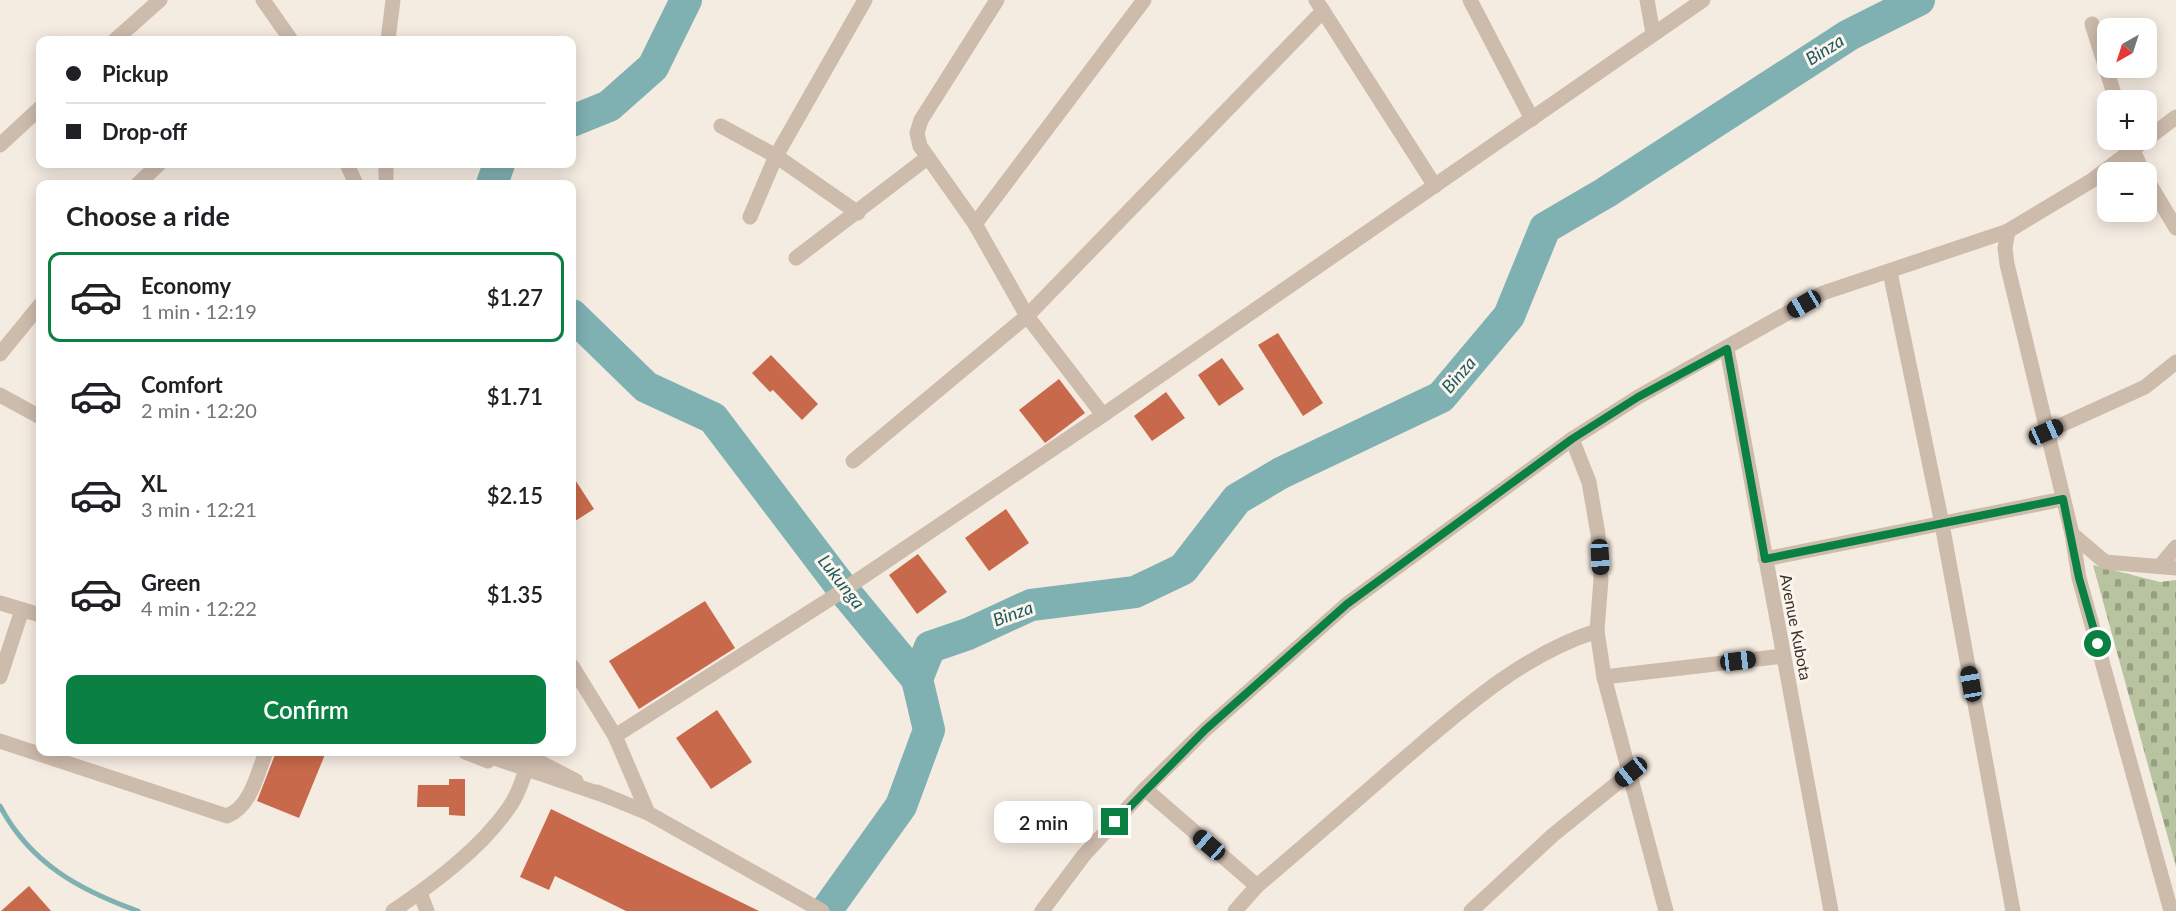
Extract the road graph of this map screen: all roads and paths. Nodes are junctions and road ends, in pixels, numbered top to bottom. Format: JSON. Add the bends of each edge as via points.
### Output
{"nodes":[{"id":1,"x":160,"y":0,"type":"edge"},
{"id":2,"x":263,"y":0,"type":"edge"},
{"id":3,"x":393,"y":0,"type":"edge"},
{"id":4,"x":865,"y":0,"type":"edge"},
{"id":5,"x":997,"y":0,"type":"edge"},
{"id":6,"x":1144,"y":0,"type":"edge"},
{"id":7,"x":1470,"y":0,"type":"edge"},
{"id":8,"x":1647,"y":0,"type":"edge"},
{"id":9,"x":1703,"y":0,"type":"edge"},
{"id":10,"x":1320,"y":5,"type":"edge"},
{"id":11,"x":2092,"y":24,"type":"dead end"},
{"id":12,"x":1653,"y":33,"type":"junction"},
{"id":13,"x":120,"y":36,"type":"edge"},
{"id":14,"x":288,"y":36,"type":"edge"},
{"id":15,"x":388,"y":36,"type":"edge"},
{"id":16,"x":2113,"y":90,"type":"edge"},
{"id":17,"x":36,"y":112,"type":"edge"},
{"id":18,"x":2176,"y":117,"type":"edge"},
{"id":19,"x":1532,"y":119,"type":"junction"},
{"id":20,"x":721,"y":126,"type":"dead end"},
{"id":21,"x":2157,"y":129,"type":"edge"},
{"id":22,"x":0,"y":144,"type":"edge"},
{"id":23,"x":2126,"y":150,"type":"edge"},
{"id":24,"x":776,"y":156,"type":"junction"},
{"id":25,"x":927,"y":158,"type":"junction"},
{"id":26,"x":155,"y":168,"type":"edge"},
{"id":27,"x":142,"y":180,"type":"edge"},
{"id":28,"x":1435,"y":186,"type":"junction"},
{"id":29,"x":2157,"y":196,"type":"edge"},
{"id":30,"x":858,"y":213,"type":"junction"},
{"id":31,"x":750,"y":217,"type":"dead end"},
{"id":32,"x":975,"y":224,"type":"junction"},
{"id":33,"x":2176,"y":228,"type":"edge"},
{"id":34,"x":2008,"y":231,"type":"junction"},
{"id":35,"x":796,"y":258,"type":"dead end"},
{"id":36,"x":1890,"y":272,"type":"junction"},
{"id":37,"x":36,"y":310,"type":"edge"},
{"id":38,"x":1027,"y":316,"type":"junction"},
{"id":39,"x":1727,"y":349,"type":"junction"},
{"id":40,"x":0,"y":354,"type":"edge"},
{"id":41,"x":2176,"y":362,"type":"edge"},
{"id":42,"x":0,"y":395,"type":"edge"},
{"id":43,"x":36,"y":415,"type":"edge"},
{"id":44,"x":1103,"y":415,"type":"junction"},
{"id":45,"x":2046,"y":432,"type":"junction"},
{"id":46,"x":1572,"y":439,"type":"junction"},
{"id":47,"x":853,"y":461,"type":"dead end"},
{"id":48,"x":2063,"y":499,"type":"junction"},
{"id":49,"x":1942,"y":524,"type":"junction"},
{"id":50,"x":2072,"y":534,"type":"junction"},
{"id":51,"x":2176,"y":547,"type":"edge"},
{"id":52,"x":1765,"y":559,"type":"junction"},
{"id":53,"x":2160,"y":566,"type":"junction"},
{"id":54,"x":2176,"y":568,"type":"edge"},
{"id":55,"x":0,"y":603,"type":"edge"},
{"id":56,"x":22,"y":610,"type":"junction"},
{"id":57,"x":36,"y":614,"type":"edge"},
{"id":58,"x":1597,"y":631,"type":"junction"},
{"id":59,"x":1783,"y":656,"type":"junction"},
{"id":60,"x":576,"y":673,"type":"edge"},
{"id":61,"x":0,"y":677,"type":"edge"},
{"id":62,"x":1604,"y":677,"type":"junction"},
{"id":63,"x":615,"y":736,"type":"junction"},
{"id":64,"x":0,"y":741,"type":"edge"},
{"id":65,"x":36,"y":753,"type":"edge"},
{"id":66,"x":45,"y":756,"type":"edge"},
{"id":67,"x":264,"y":756,"type":"edge"},
{"id":68,"x":474,"y":756,"type":"edge"},
{"id":69,"x":489,"y":756,"type":"edge"},
{"id":70,"x":530,"y":756,"type":"edge"},
{"id":71,"x":535,"y":756,"type":"edge"},
{"id":72,"x":1631,"y":772,"type":"junction"},
{"id":73,"x":524,"y":777,"type":"junction"},
{"id":74,"x":1146,"y":789,"type":"junction"},
{"id":75,"x":609,"y":797,"type":"junction"},
{"id":76,"x":648,"y":813,"type":"junction"},
{"id":77,"x":1257,"y":886,"type":"junction"},
{"id":78,"x":420,"y":892,"type":"junction"},
{"id":79,"x":393,"y":911,"type":"edge"},
{"id":80,"x":427,"y":911,"type":"edge"},
{"id":81,"x":822,"y":911,"type":"edge"},
{"id":82,"x":1042,"y":911,"type":"edge"},
{"id":83,"x":1235,"y":911,"type":"edge"},
{"id":84,"x":1471,"y":911,"type":"edge"},
{"id":85,"x":1666,"y":911,"type":"edge"},
{"id":86,"x":1831,"y":911,"type":"edge"},
{"id":87,"x":2013,"y":911,"type":"edge"},
{"id":88,"x":2171,"y":911,"type":"edge"}],
"edges":[{"from":1,"to":13,"type":"street"},
{"from":2,"to":14,"type":"street"},
{"from":3,"to":15,"type":"street"},
{"from":4,"to":24,"type":"street"},
{"from":5,"to":25,"type":"street","via":[[921,120],[917,133]]},
{"from":6,"to":32,"type":"street"},
{"from":7,"to":19,"type":"street"},
{"from":8,"to":12,"type":"street"},
{"from":9,"to":12,"type":"street"},
{"from":10,"to":28,"type":"street"},
{"from":10,"to":38,"type":"street"},
{"from":11,"to":16,"type":"street"},
{"from":12,"to":19,"type":"street"},
{"from":17,"to":22,"type":"street"},
{"from":18,"to":21,"type":"street"},
{"from":19,"to":28,"type":"street"},
{"from":20,"to":24,"type":"street"},
{"from":23,"to":34,"type":"street","via":[[2091,181]]},
{"from":24,"to":30,"type":"street"},
{"from":24,"to":31,"type":"street"},
{"from":25,"to":30,"type":"street"},
{"from":25,"to":32,"type":"street"},
{"from":26,"to":27,"type":"street"},
{"from":28,"to":44,"type":"street"},
{"from":29,"to":33,"type":"street"},
{"from":30,"to":35,"type":"street"},
{"from":32,"to":38,"type":"street"},
{"from":34,"to":36,"type":"street"},
{"from":34,"to":45,"type":"street","via":[[2007,264]]},
{"from":36,"to":39,"type":"street","via":[[1823,293]]},
{"from":36,"to":49,"type":"street"},
{"from":37,"to":40,"type":"street"},
{"from":38,"to":44,"type":"street"},
{"from":38,"to":47,"type":"street"},
{"from":39,"to":46,"type":"street","via":[[1638,397]]},
{"from":39,"to":52,"type":"street","name":"Avenue Kubota"},
{"from":41,"to":45,"type":"street","via":[[2145,387]]},
{"from":42,"to":43,"type":"street"},
{"from":44,"to":63,"type":"street","via":[[830,599]]},
{"from":45,"to":48,"type":"street"},
{"from":46,"to":58,"type":"street","via":[[1589,482],[1598,534],[1601,579]]},
{"from":46,"to":74,"type":"street","via":[[1347,604],[1205,730]]},
{"from":48,"to":49,"type":"street"},
{"from":48,"to":50,"type":"street"},
{"from":49,"to":52,"type":"street"},
{"from":49,"to":87,"type":"street"},
{"from":50,"to":53,"type":"street","via":[[2105,562]]},
{"from":50,"to":88,"type":"street","via":[[2079,578]]},
{"from":51,"to":53,"type":"street"},
{"from":52,"to":59,"type":"street","name":"Avenue Kubota"},
{"from":53,"to":54,"type":"street"},
{"from":55,"to":56,"type":"street"},
{"from":56,"to":57,"type":"street"},
{"from":56,"to":61,"type":"street"},
{"from":58,"to":62,"type":"street"},
{"from":58,"to":77,"type":"street","via":[[1565,641],[1537,656],[1458,712]]},
{"from":59,"to":62,"type":"street"},
{"from":59,"to":86,"type":"street","name":"Avenue Kubota"},
{"from":60,"to":63,"type":"street"},
{"from":62,"to":72,"type":"street"},
{"from":63,"to":76,"type":"street"},
{"from":64,"to":65,"type":"street"},
{"from":66,"to":67,"type":"street","via":[[226,816],[237,813],[244,805]]},
{"from":68,"to":73,"type":"street"},
{"from":69,"to":75,"type":"street","bridge":true},
{"from":70,"to":73,"type":"street"},
{"from":71,"to":75,"type":"street"},
{"from":72,"to":84,"type":"street","via":[[1553,835]]},
{"from":72,"to":85,"type":"street"},
{"from":73,"to":75,"type":"street"},
{"from":73,"to":78,"type":"street","via":[[509,808],[492,829]]},
{"from":74,"to":77,"type":"street"},
{"from":74,"to":82,"type":"street","via":[[1084,855]]},
{"from":75,"to":76,"type":"street"},
{"from":76,"to":81,"type":"street"},
{"from":77,"to":83,"type":"street"},
{"from":78,"to":79,"type":"street"},
{"from":78,"to":80,"type":"street"}]}
